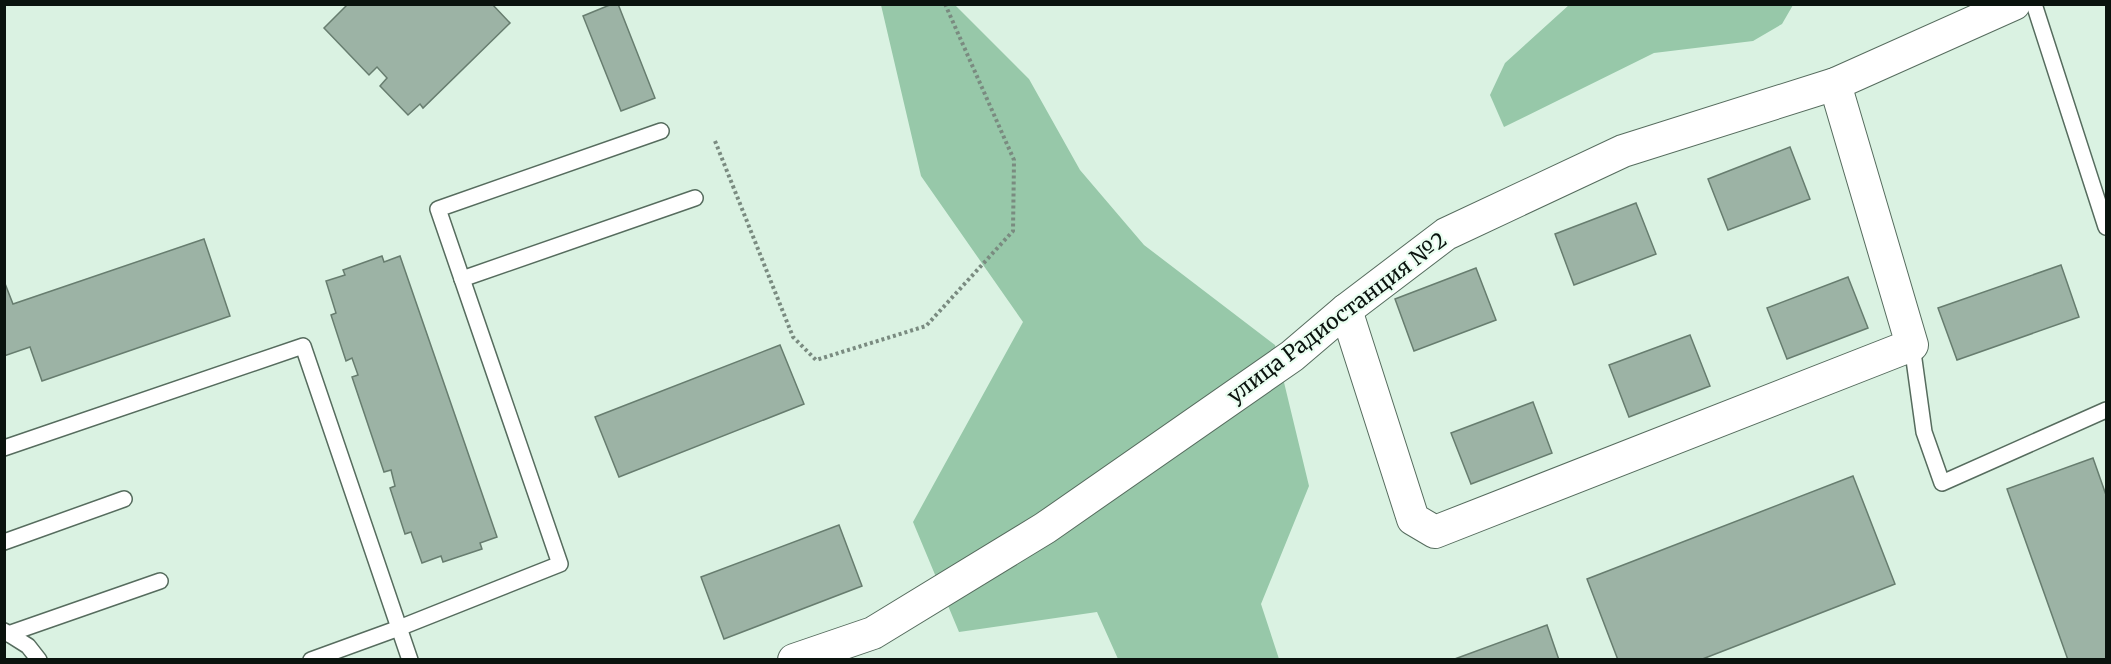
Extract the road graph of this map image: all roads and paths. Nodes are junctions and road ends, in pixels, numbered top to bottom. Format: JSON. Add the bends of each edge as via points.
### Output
{"nodes":[{"id":1,"x":945,"y":4,"type":"edge"},
{"id":2,"x":2014,"y":4,"type":"edge"},
{"id":3,"x":2034,"y":4,"type":"edge"},
{"id":4,"x":1835,"y":84,"type":"junction"},
{"id":5,"x":661,"y":131,"type":"dead end"},
{"id":6,"x":715,"y":141,"type":"dead end"},
{"id":7,"x":695,"y":198,"type":"dead end"},
{"id":8,"x":2106,"y":227,"type":"edge"},
{"id":9,"x":462,"y":279,"type":"junction"},
{"id":10,"x":1346,"y":310,"type":"junction"},
{"id":11,"x":1912,"y":345,"type":"junction"},
{"id":12,"x":2106,"y":410,"type":"edge"},
{"id":13,"x":4,"y":448,"type":"edge"},
{"id":14,"x":124,"y":499,"type":"dead end"},
{"id":15,"x":4,"y":542,"type":"edge"},
{"id":16,"x":160,"y":581,"type":"dead end"},
{"id":17,"x":399,"y":628,"type":"junction"},
{"id":18,"x":6,"y":632,"type":"edge"},
{"id":19,"x":39,"y":660,"type":"edge"},
{"id":20,"x":311,"y":660,"type":"edge"},
{"id":21,"x":410,"y":660,"type":"edge"},
{"id":22,"x":794,"y":660,"type":"edge"}],
"edges":[{"from":1,"to":6,"type":"path","via":[[1014,160],[1013,231],[926,326],[816,360],[793,337]]},
{"from":2,"to":4,"type":"street","name":"улица Радиостанция №2"},
{"from":3,"to":8,"type":"lane"},
{"from":4,"to":10,"type":"street","name":"улица Радиостанция №2","via":[[1623,151],[1446,234]]},
{"from":4,"to":11,"type":"street"},
{"from":5,"to":9,"type":"lane","via":[[438,209]]},
{"from":7,"to":9,"type":"lane"},
{"from":9,"to":17,"type":"lane","via":[[560,564]]},
{"from":10,"to":11,"type":"street","via":[[1413,519],[1436,532]]},
{"from":10,"to":22,"type":"street","name":"улица Радиостанция №2","via":[[1292,356],[1046,528],[873,633]]},
{"from":11,"to":12,"type":"lane","via":[[1924,432],[1942,483]]},
{"from":13,"to":17,"type":"lane","via":[[303,346]]},
{"from":14,"to":15,"type":"lane"},
{"from":16,"to":18,"type":"lane"},
{"from":17,"to":20,"type":"lane"},
{"from":17,"to":21,"type":"lane"},
{"from":18,"to":19,"type":"lane","via":[[28,646]]}]}
